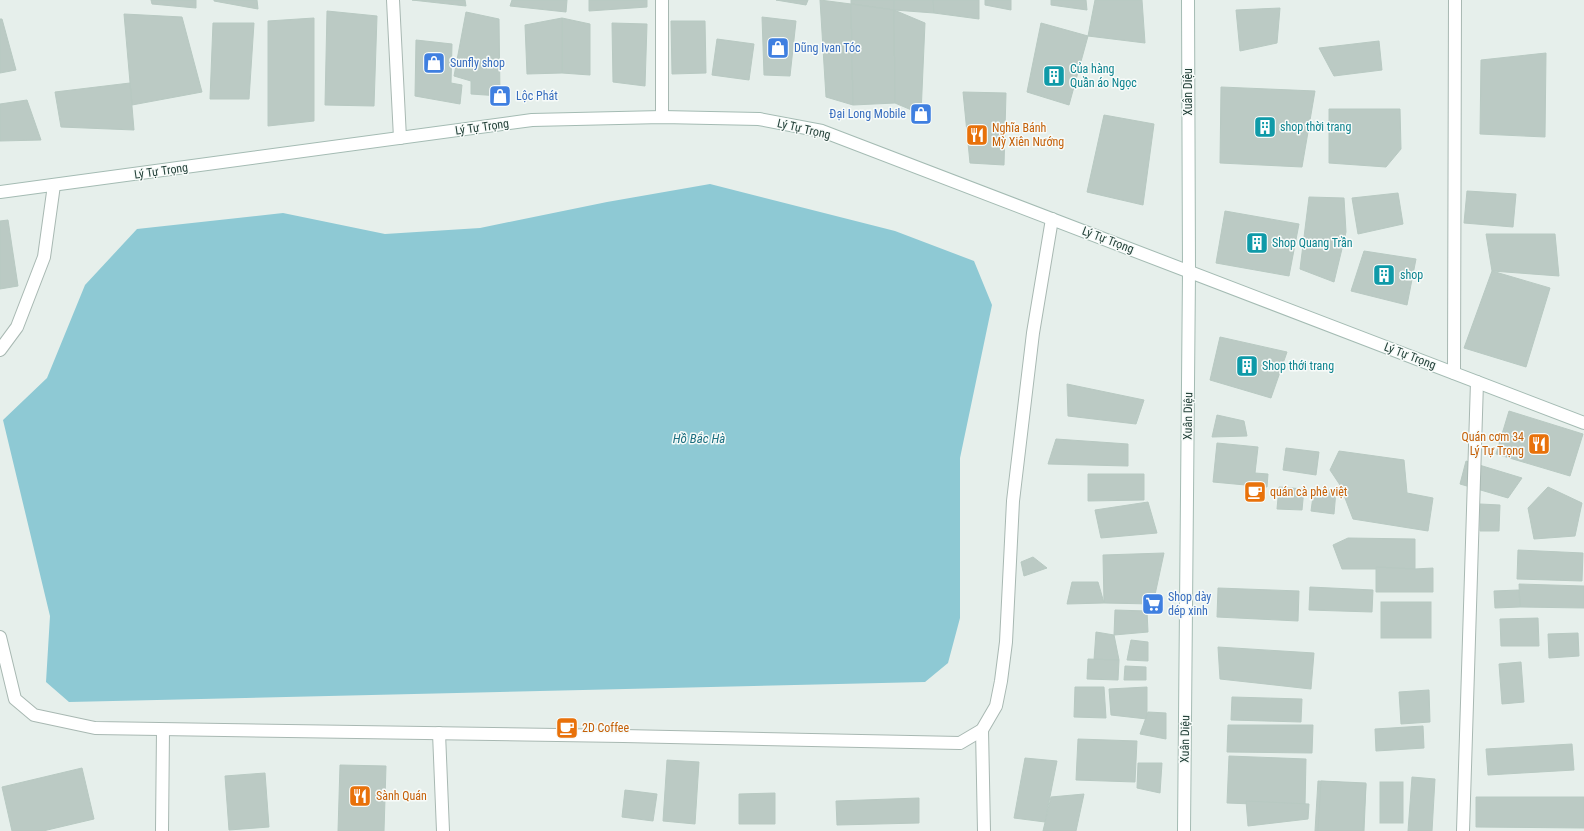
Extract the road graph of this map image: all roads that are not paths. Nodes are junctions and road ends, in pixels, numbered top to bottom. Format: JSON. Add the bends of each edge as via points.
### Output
{"nodes":[{"id":1,"x":393,"y":0,"type":"edge"},
{"id":2,"x":662,"y":0,"type":"edge"},
{"id":3,"x":1188,"y":0,"type":"edge"},
{"id":4,"x":1455,"y":0,"type":"edge"},
{"id":5,"x":662,"y":118,"type":"junction"},
{"id":6,"x":400,"y":138,"type":"junction"},
{"id":7,"x":54,"y":185,"type":"junction"},
{"id":8,"x":0,"y":192,"type":"edge"},
{"id":9,"x":1052,"y":219,"type":"junction"},
{"id":10,"x":1190,"y":272,"type":"junction"},
{"id":11,"x":0,"y":350,"type":"edge"},
{"id":12,"x":1454,"y":373,"type":"junction"},
{"id":13,"x":1477,"y":382,"type":"junction"},
{"id":14,"x":1584,"y":423,"type":"edge"},
{"id":15,"x":0,"y":637,"type":"edge"},
{"id":16,"x":163,"y":730,"type":"junction"},
{"id":17,"x":982,"y":730,"type":"junction"},
{"id":18,"x":439,"y":734,"type":"junction"},
{"id":19,"x":162,"y":831,"type":"edge"},
{"id":20,"x":443,"y":831,"type":"edge"},
{"id":21,"x":984,"y":831,"type":"edge"},
{"id":22,"x":1184,"y":831,"type":"edge"},
{"id":23,"x":1463,"y":831,"type":"edge"}],
"edges":[{"from":1,"to":6,"type":"street"},
{"from":2,"to":5,"type":"street"},
{"from":3,"to":10,"type":"street","name":"Xuân Diệu"},
{"from":4,"to":12,"type":"street"},
{"from":5,"to":6,"type":"street","name":"Lý Tự Trọng","via":[[532,120]]},
{"from":5,"to":9,"type":"street","name":"Lý Tự Trọng","via":[[759,119],[822,131]]},
{"from":6,"to":7,"type":"street","name":"Lý Tự Trọng"},
{"from":7,"to":8,"type":"street","name":"Lý Tự Trọng"},
{"from":7,"to":11,"type":"street","via":[[44,257],[17,327]]},
{"from":9,"to":10,"type":"street","name":"Lý Tự Trọng"},
{"from":9,"to":17,"type":"street","via":[[1032,333],[1013,501],[1006,642],[1001,681],[996,706]]},
{"from":10,"to":12,"type":"street","name":"Lý Tự Trọng"},
{"from":10,"to":22,"type":"street","name":"Xuân Diệu"},
{"from":12,"to":13,"type":"street","name":"Lý Tự Trọng"},
{"from":13,"to":14,"type":"street","name":"Lý Tự Trọng"},
{"from":13,"to":23,"type":"street"},
{"from":15,"to":16,"type":"street","via":[[15,699],[34,715],[95,728]]},
{"from":16,"to":18,"type":"street"},
{"from":16,"to":19,"type":"street"},
{"from":17,"to":18,"type":"street","via":[[960,743]]},
{"from":17,"to":21,"type":"street"},
{"from":18,"to":20,"type":"street"}]}
